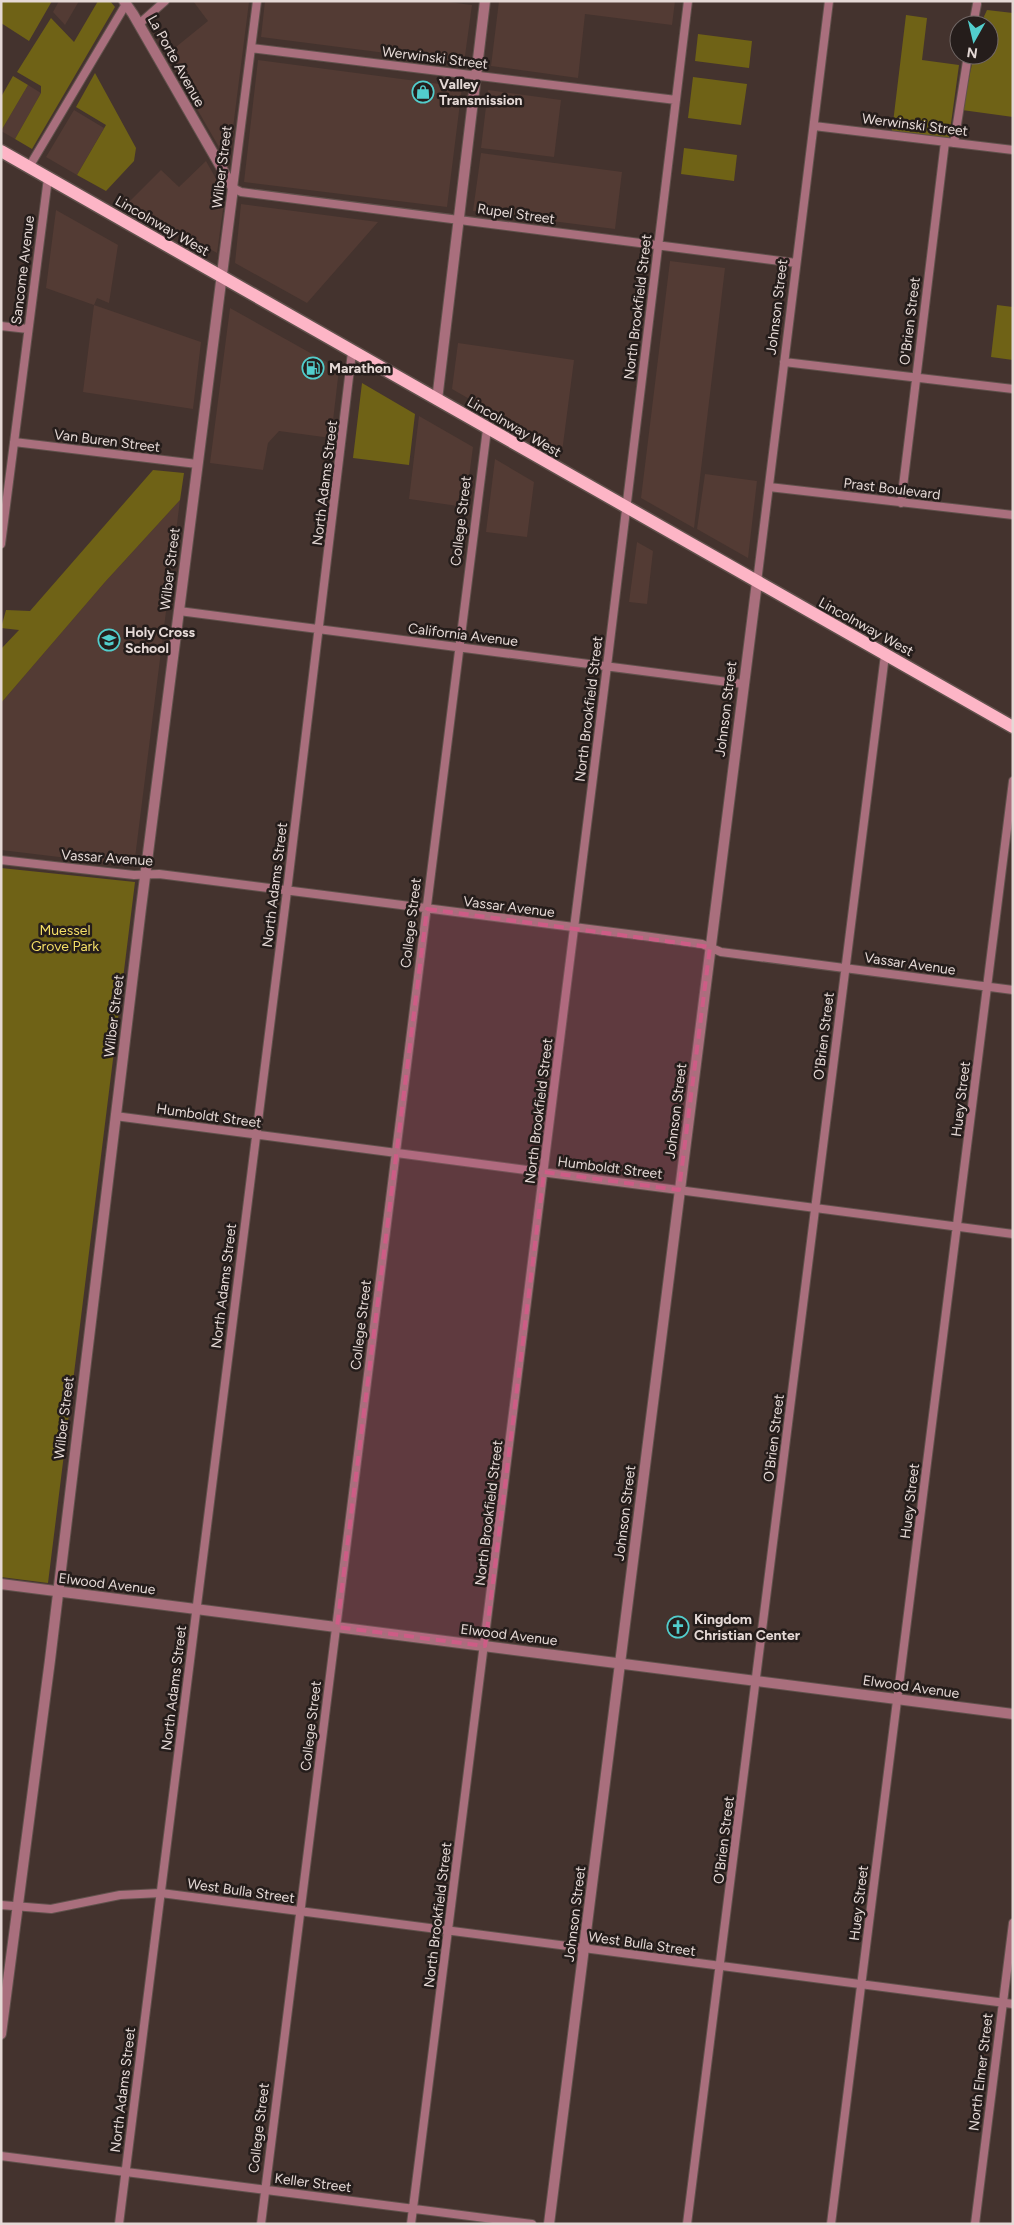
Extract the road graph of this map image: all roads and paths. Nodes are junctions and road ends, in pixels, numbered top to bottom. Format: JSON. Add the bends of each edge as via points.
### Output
{"nodes":[{"id":1,"x":165,"y":1,"type":"edge"},
{"id":2,"x":256,"y":1,"type":"edge"},
{"id":3,"x":485,"y":1,"type":"edge"},
{"id":4,"x":688,"y":1,"type":"edge"},
{"id":5,"x":829,"y":1,"type":"edge"},
{"id":6,"x":125,"y":2,"type":"edge"},
{"id":7,"x":977,"y":4,"type":"dead end"},
{"id":8,"x":975,"y":15,"type":"edge"},
{"id":9,"x":139,"y":24,"type":"junction"},
{"id":10,"x":251,"y":48,"type":"junction"},
{"id":11,"x":966,"y":65,"type":"edge"},
{"id":12,"x":476,"y":76,"type":"junction"},
{"id":13,"x":676,"y":100,"type":"junction"},
{"id":14,"x":814,"y":126,"type":"junction"},
{"id":15,"x":945,"y":142,"type":"junction"},
{"id":16,"x":954,"y":143,"type":"junction"},
{"id":17,"x":1013,"y":150,"type":"edge"},
{"id":18,"x":1,"y":151,"type":"edge"},
{"id":19,"x":29,"y":167,"type":"junction"},
{"id":20,"x":48,"y":178,"type":"junction"},
{"id":21,"x":233,"y":188,"type":"junction"},
{"id":22,"x":459,"y":219,"type":"junction"},
{"id":23,"x":658,"y":246,"type":"junction"},
{"id":24,"x":796,"y":263,"type":"junction"},
{"id":25,"x":222,"y":278,"type":"junction"},
{"id":26,"x":1,"y":326,"type":"edge"},
{"id":27,"x":28,"y":329,"type":"junction"},
{"id":28,"x":352,"y":352,"type":"junction"},
{"id":29,"x":784,"y":362,"type":"junction"},
{"id":30,"x":915,"y":378,"type":"junction"},
{"id":31,"x":1013,"y":389,"type":"edge"},
{"id":32,"x":437,"y":400,"type":"junction"},
{"id":33,"x":487,"y":429,"type":"junction"},
{"id":34,"x":14,"y":442,"type":"junction"},
{"id":35,"x":197,"y":464,"type":"junction"},
{"id":36,"x":769,"y":487,"type":"junction"},
{"id":37,"x":901,"y":503,"type":"junction"},
{"id":38,"x":627,"y":508,"type":"junction"},
{"id":39,"x":1013,"y":515,"type":"edge"},
{"id":40,"x":1,"y":544,"type":"edge"},
{"id":41,"x":757,"y":582,"type":"junction"},
{"id":42,"x":179,"y":611,"type":"junction"},
{"id":43,"x":319,"y":629,"type":"junction"},
{"id":44,"x":458,"y":647,"type":"junction"},
{"id":45,"x":885,"y":655,"type":"junction"},
{"id":46,"x":607,"y":666,"type":"junction"},
{"id":47,"x":743,"y":684,"type":"junction"},
{"id":48,"x":1013,"y":727,"type":"edge"},
{"id":49,"x":1013,"y":781,"type":"edge"},
{"id":50,"x":1,"y":860,"type":"edge"},
{"id":51,"x":146,"y":874,"type":"junction"},
{"id":52,"x":287,"y":891,"type":"junction"},
{"id":53,"x":426,"y":909,"type":"junction"},
{"id":54,"x":574,"y":928,"type":"junction"},
{"id":55,"x":710,"y":947,"type":"junction"},
{"id":56,"x":846,"y":967,"type":"junction"},
{"id":57,"x":988,"y":987,"type":"junction"},
{"id":58,"x":1013,"y":990,"type":"edge"},
{"id":59,"x":115,"y":1116,"type":"junction"},
{"id":60,"x":255,"y":1136,"type":"junction"},
{"id":61,"x":396,"y":1153,"type":"junction"},
{"id":62,"x":544,"y":1172,"type":"junction"},
{"id":63,"x":679,"y":1190,"type":"junction"},
{"id":64,"x":815,"y":1207,"type":"junction"},
{"id":65,"x":957,"y":1227,"type":"junction"},
{"id":66,"x":1013,"y":1234,"type":"edge"},
{"id":67,"x":1,"y":1584,"type":"edge"},
{"id":68,"x":58,"y":1591,"type":"junction"},
{"id":69,"x":197,"y":1609,"type":"junction"},
{"id":70,"x":337,"y":1626,"type":"junction"},
{"id":71,"x":485,"y":1646,"type":"junction"},
{"id":72,"x":621,"y":1663,"type":"junction"},
{"id":73,"x":756,"y":1680,"type":"junction"},
{"id":74,"x":897,"y":1699,"type":"junction"},
{"id":75,"x":1013,"y":1714,"type":"edge"},
{"id":76,"x":161,"y":1893,"type":"junction"},
{"id":77,"x":1,"y":1905,"type":"edge"},
{"id":78,"x":18,"y":1907,"type":"junction"},
{"id":79,"x":301,"y":1912,"type":"junction"},
{"id":80,"x":1013,"y":1924,"type":"edge"},
{"id":81,"x":448,"y":1930,"type":"junction"},
{"id":82,"x":584,"y":1949,"type":"junction"},
{"id":83,"x":720,"y":1967,"type":"junction"},
{"id":84,"x":862,"y":1984,"type":"junction"},
{"id":85,"x":1003,"y":2003,"type":"junction"},
{"id":86,"x":1013,"y":2004,"type":"edge"},
{"id":87,"x":1,"y":2034,"type":"edge"},
{"id":88,"x":1,"y":2156,"type":"edge"},
{"id":89,"x":125,"y":2172,"type":"junction"},
{"id":90,"x":265,"y":2190,"type":"junction"},
{"id":91,"x":413,"y":2209,"type":"junction"},
{"id":92,"x":119,"y":2224,"type":"edge"},
{"id":93,"x":261,"y":2224,"type":"edge"},
{"id":94,"x":411,"y":2224,"type":"edge"},
{"id":95,"x":532,"y":2224,"type":"edge"},
{"id":96,"x":549,"y":2224,"type":"edge"},
{"id":97,"x":687,"y":2224,"type":"edge"},
{"id":98,"x":831,"y":2224,"type":"edge"},
{"id":99,"x":975,"y":2224,"type":"edge"}],
"edges":[{"from":1,"to":9,"type":"street"},
{"from":2,"to":10,"type":"street","name":"Wilber Street"},
{"from":3,"to":12,"type":"street"},
{"from":4,"to":13,"type":"street","name":"North Brookfield Street"},
{"from":5,"to":14,"type":"street","name":"Johnson Street"},
{"from":6,"to":9,"type":"street","name":"La Porte Avenue"},
{"from":6,"to":19,"type":"street"},
{"from":7,"to":8,"type":"street"},
{"from":9,"to":21,"type":"street","name":"La Porte Avenue"},
{"from":10,"to":12,"type":"street","name":"Werwinski Street"},
{"from":10,"to":21,"type":"street","name":"Wilber Street"},
{"from":11,"to":16,"type":"street"},
{"from":12,"to":13,"type":"street","name":"Werwinski Street"},
{"from":12,"to":22,"type":"street"},
{"from":13,"to":23,"type":"street","name":"North Brookfield Street"},
{"from":14,"to":15,"type":"street","name":"Werwinski Street"},
{"from":14,"to":24,"type":"street","name":"Johnson Street"},
{"from":15,"to":16,"type":"street","name":"Werwinski Street"},
{"from":15,"to":30,"type":"street","name":"O'Brien Street"},
{"from":16,"to":17,"type":"street","name":"Werwinski Street"},
{"from":18,"to":19,"type":"main road","name":"Lincolnway West"},
{"from":19,"to":20,"type":"main road","name":"Lincolnway West"},
{"from":20,"to":25,"type":"main road","name":"Lincolnway West"},
{"from":20,"to":27,"type":"street","name":"Sancome Avenue"},
{"from":21,"to":22,"type":"street","name":"Rupel Street","via":[[241,192]]},
{"from":21,"to":25,"type":"street","name":"Wilber Street"},
{"from":22,"to":23,"type":"street","name":"Rupel Street"},
{"from":22,"to":32,"type":"street"},
{"from":23,"to":24,"type":"street","name":"Rupel Street"},
{"from":23,"to":38,"type":"street","name":"North Brookfield Street"},
{"from":24,"to":29,"type":"street","name":"Johnson Street"},
{"from":25,"to":28,"type":"main road","name":"Lincolnway West"},
{"from":25,"to":35,"type":"street","name":"Wilber Street"},
{"from":26,"to":27,"type":"street"},
{"from":27,"to":34,"type":"street","name":"Sancome Avenue"},
{"from":28,"to":32,"type":"main road","name":"Lincolnway West"},
{"from":28,"to":43,"type":"street","name":"North Adams Street"},
{"from":29,"to":30,"type":"street"},
{"from":29,"to":36,"type":"street","name":"Johnson Street"},
{"from":30,"to":31,"type":"street"},
{"from":30,"to":37,"type":"street","name":"O'Brien Street"},
{"from":32,"to":33,"type":"main road","name":"Lincolnway West"},
{"from":33,"to":38,"type":"main road","name":"Lincolnway West"},
{"from":33,"to":44,"type":"street","name":"College Street"},
{"from":34,"to":35,"type":"street","name":"Van Buren Street"},
{"from":34,"to":40,"type":"street","name":"Sancome Avenue"},
{"from":35,"to":42,"type":"street","name":"Wilber Street"},
{"from":36,"to":37,"type":"street","name":"Prast Boulevard"},
{"from":36,"to":41,"type":"street","name":"Johnson Street"},
{"from":37,"to":39,"type":"street","name":"Prast Boulevard"},
{"from":38,"to":41,"type":"main road","name":"Lincolnway West"},
{"from":38,"to":46,"type":"street","name":"North Brookfield Street"},
{"from":41,"to":45,"type":"main road","name":"Lincolnway West"},
{"from":41,"to":47,"type":"street","name":"Johnson Street"},
{"from":42,"to":43,"type":"street","name":"California Avenue"},
{"from":42,"to":51,"type":"street","name":"Wilber Street"},
{"from":43,"to":44,"type":"street","name":"California Avenue"},
{"from":43,"to":52,"type":"street","name":"North Adams Street"},
{"from":44,"to":46,"type":"street","name":"California Avenue"},
{"from":44,"to":53,"type":"street","name":"College Street"},
{"from":45,"to":48,"type":"main road","name":"Lincolnway West"},
{"from":45,"to":56,"type":"street","name":"O'Brien Street"},
{"from":46,"to":47,"type":"street","name":"California Avenue"},
{"from":46,"to":54,"type":"street","name":"North Brookfield Street"},
{"from":47,"to":55,"type":"street","name":"Johnson Street"},
{"from":49,"to":57,"type":"street","name":"Huey Street"},
{"from":50,"to":51,"type":"street","name":"Vassar Avenue"},
{"from":51,"to":52,"type":"street","name":"Vassar Avenue"},
{"from":51,"to":59,"type":"street","name":"Wilber Street"},
{"from":52,"to":53,"type":"street","name":"Vassar Avenue"},
{"from":52,"to":60,"type":"street","name":"North Adams Street"},
{"from":53,"to":54,"type":"street","name":"Vassar Avenue"},
{"from":53,"to":61,"type":"street","name":"College Street"},
{"from":54,"to":55,"type":"street","name":"Vassar Avenue"},
{"from":54,"to":62,"type":"street","name":"North Brookfield Street"},
{"from":55,"to":56,"type":"street","name":"Vassar Avenue","via":[[721,952]]},
{"from":55,"to":63,"type":"street","name":"Johnson Street"},
{"from":56,"to":57,"type":"street","name":"Vassar Avenue"},
{"from":56,"to":64,"type":"street","name":"O'Brien Street"},
{"from":57,"to":58,"type":"street","name":"Vassar Avenue"},
{"from":57,"to":65,"type":"street","name":"Huey Street"},
{"from":59,"to":60,"type":"street","name":"Humboldt Street"},
{"from":59,"to":68,"type":"street","name":"Wilber Street"},
{"from":60,"to":61,"type":"street","name":"Humboldt Street"},
{"from":60,"to":69,"type":"street","name":"North Adams Street"},
{"from":61,"to":62,"type":"street","name":"Humboldt Street"},
{"from":61,"to":70,"type":"street","name":"College Street"},
{"from":62,"to":63,"type":"street","name":"Humboldt Street"},
{"from":62,"to":71,"type":"street","name":"North Brookfield Street"},
{"from":63,"to":64,"type":"street","name":"Humboldt Street"},
{"from":63,"to":72,"type":"street","name":"Johnson Street"},
{"from":64,"to":65,"type":"street","name":"Humboldt Street"},
{"from":64,"to":73,"type":"street","name":"O'Brien Street"},
{"from":65,"to":66,"type":"street","name":"Humboldt Street"},
{"from":65,"to":74,"type":"street","name":"Huey Street"},
{"from":67,"to":68,"type":"street","name":"Elwood Avenue"},
{"from":68,"to":69,"type":"street","name":"Elwood Avenue"},
{"from":68,"to":78,"type":"street","name":"Wilber Street"},
{"from":69,"to":70,"type":"street","name":"Elwood Avenue"},
{"from":69,"to":76,"type":"street","name":"North Adams Street"},
{"from":70,"to":71,"type":"street","name":"Elwood Avenue"},
{"from":70,"to":79,"type":"street","name":"College Street"},
{"from":71,"to":72,"type":"street","name":"Elwood Avenue"},
{"from":71,"to":81,"type":"street","name":"North Brookfield Street"},
{"from":72,"to":73,"type":"street","name":"Elwood Avenue"},
{"from":72,"to":82,"type":"street","name":"Johnson Street"},
{"from":73,"to":74,"type":"street","name":"Elwood Avenue"},
{"from":73,"to":83,"type":"street","name":"O'Brien Street"},
{"from":74,"to":75,"type":"street","name":"Elwood Avenue"},
{"from":74,"to":84,"type":"street","name":"Huey Street"},
{"from":76,"to":78,"type":"street","name":"West Bulla Street","via":[[120,1895],[51,1909]]},
{"from":76,"to":79,"type":"street","name":"West Bulla Street"},
{"from":76,"to":89,"type":"street","name":"North Adams Street"},
{"from":77,"to":78,"type":"street","name":"West Bulla Street"},
{"from":78,"to":87,"type":"street","name":"Wilber Street"},
{"from":79,"to":81,"type":"street","name":"West Bulla Street"},
{"from":79,"to":90,"type":"street","name":"College Street"},
{"from":80,"to":85,"type":"street","name":"North Elmer Street"},
{"from":81,"to":82,"type":"street","name":"West Bulla Street"},
{"from":81,"to":91,"type":"street","name":"North Brookfield Street"},
{"from":82,"to":83,"type":"street","name":"West Bulla Street"},
{"from":82,"to":96,"type":"street","name":"Johnson Street"},
{"from":83,"to":84,"type":"street","name":"West Bulla Street"},
{"from":83,"to":97,"type":"street","name":"O'Brien Street"},
{"from":84,"to":85,"type":"street","name":"West Bulla Street"},
{"from":84,"to":98,"type":"street","name":"Huey Street"},
{"from":85,"to":86,"type":"street","name":"West Bulla Street"},
{"from":85,"to":99,"type":"street","name":"North Elmer Street"},
{"from":88,"to":89,"type":"street","name":"Keller Street"},
{"from":89,"to":90,"type":"street","name":"Keller Street"},
{"from":89,"to":92,"type":"street","name":"North Adams Street"},
{"from":90,"to":91,"type":"street","name":"Keller Street"},
{"from":90,"to":93,"type":"street","name":"College Street"},
{"from":91,"to":94,"type":"street","name":"North Brookfield Street"},
{"from":91,"to":95,"type":"street","name":"Keller Street"}]}
